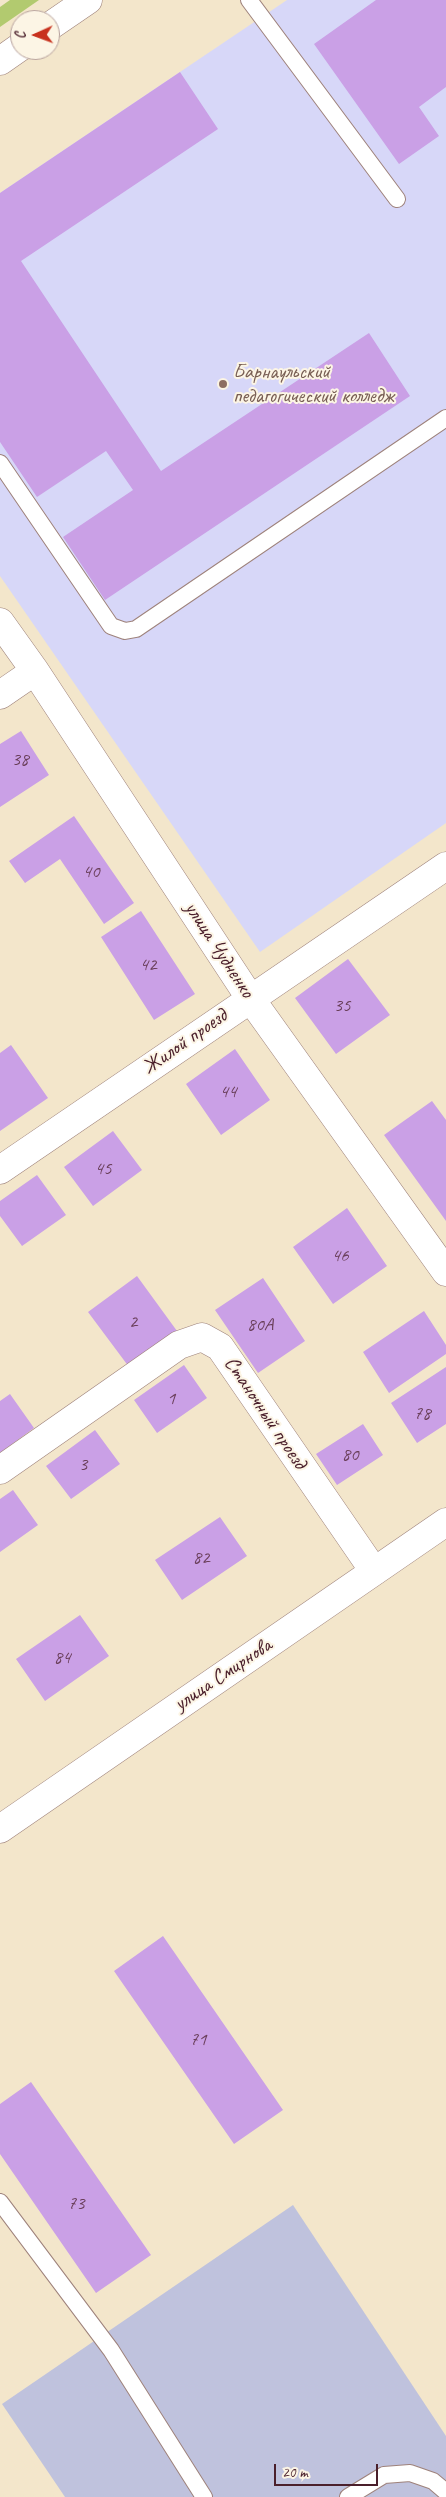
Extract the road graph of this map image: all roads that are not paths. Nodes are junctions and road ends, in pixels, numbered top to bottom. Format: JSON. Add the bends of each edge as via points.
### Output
{"nodes":[{"id":1,"x":88,"y":0,"type":"edge"},
{"id":2,"x":249,"y":0,"type":"edge"},
{"id":3,"x":60,"y":19,"type":"edge"},
{"id":4,"x":397,"y":199,"type":"dead end"},
{"id":5,"x":446,"y":418,"type":"edge"},
{"id":6,"x":0,"y":462,"type":"edge"},
{"id":7,"x":0,"y":622,"type":"edge"},
{"id":8,"x":35,"y":670,"type":"junction"},
{"id":9,"x":0,"y":695,"type":"edge"},
{"id":10,"x":446,"y":866,"type":"edge"},
{"id":11,"x":250,"y":998,"type":"junction"},
{"id":12,"x":0,"y":1170,"type":"edge"},
{"id":13,"x":446,"y":1272,"type":"edge"},
{"id":14,"x":0,"y":1470,"type":"edge"},
{"id":15,"x":446,"y":1522,"type":"edge"},
{"id":16,"x":374,"y":1572,"type":"junction"},
{"id":17,"x":0,"y":1829,"type":"edge"},
{"id":18,"x":0,"y":2202,"type":"edge"},
{"id":19,"x":446,"y":2492,"type":"edge"},
{"id":20,"x":204,"y":2497,"type":"edge"},
{"id":21,"x":348,"y":2497,"type":"edge"}],
"edges":[{"from":1,"to":3,"type":"street"},
{"from":2,"to":4,"type":"lane"},
{"from":5,"to":6,"type":"lane","via":[[136,629],[125,631],[110,626]]},
{"from":7,"to":8,"type":"street","name":"улица Чудненко"},
{"from":8,"to":9,"type":"street"},
{"from":8,"to":11,"type":"street","name":"улица Чудненко"},
{"from":10,"to":11,"type":"street","name":"Жилой проезд"},
{"from":11,"to":12,"type":"street","name":"Жилой проезд"},
{"from":11,"to":13,"type":"street","name":"улица Чудненко"},
{"from":14,"to":16,"type":"street","name":"Станочный проезд","via":[[179,1345],[202,1337],[220,1347]]},
{"from":15,"to":16,"type":"street","name":"улица Смирнова"},
{"from":16,"to":17,"type":"street","name":"улица Смирнова"},
{"from":18,"to":20,"type":"lane","via":[[111,2350]]},
{"from":19,"to":21,"type":"lane","via":[[433,2481],[410,2473],[384,2475]]}]}
